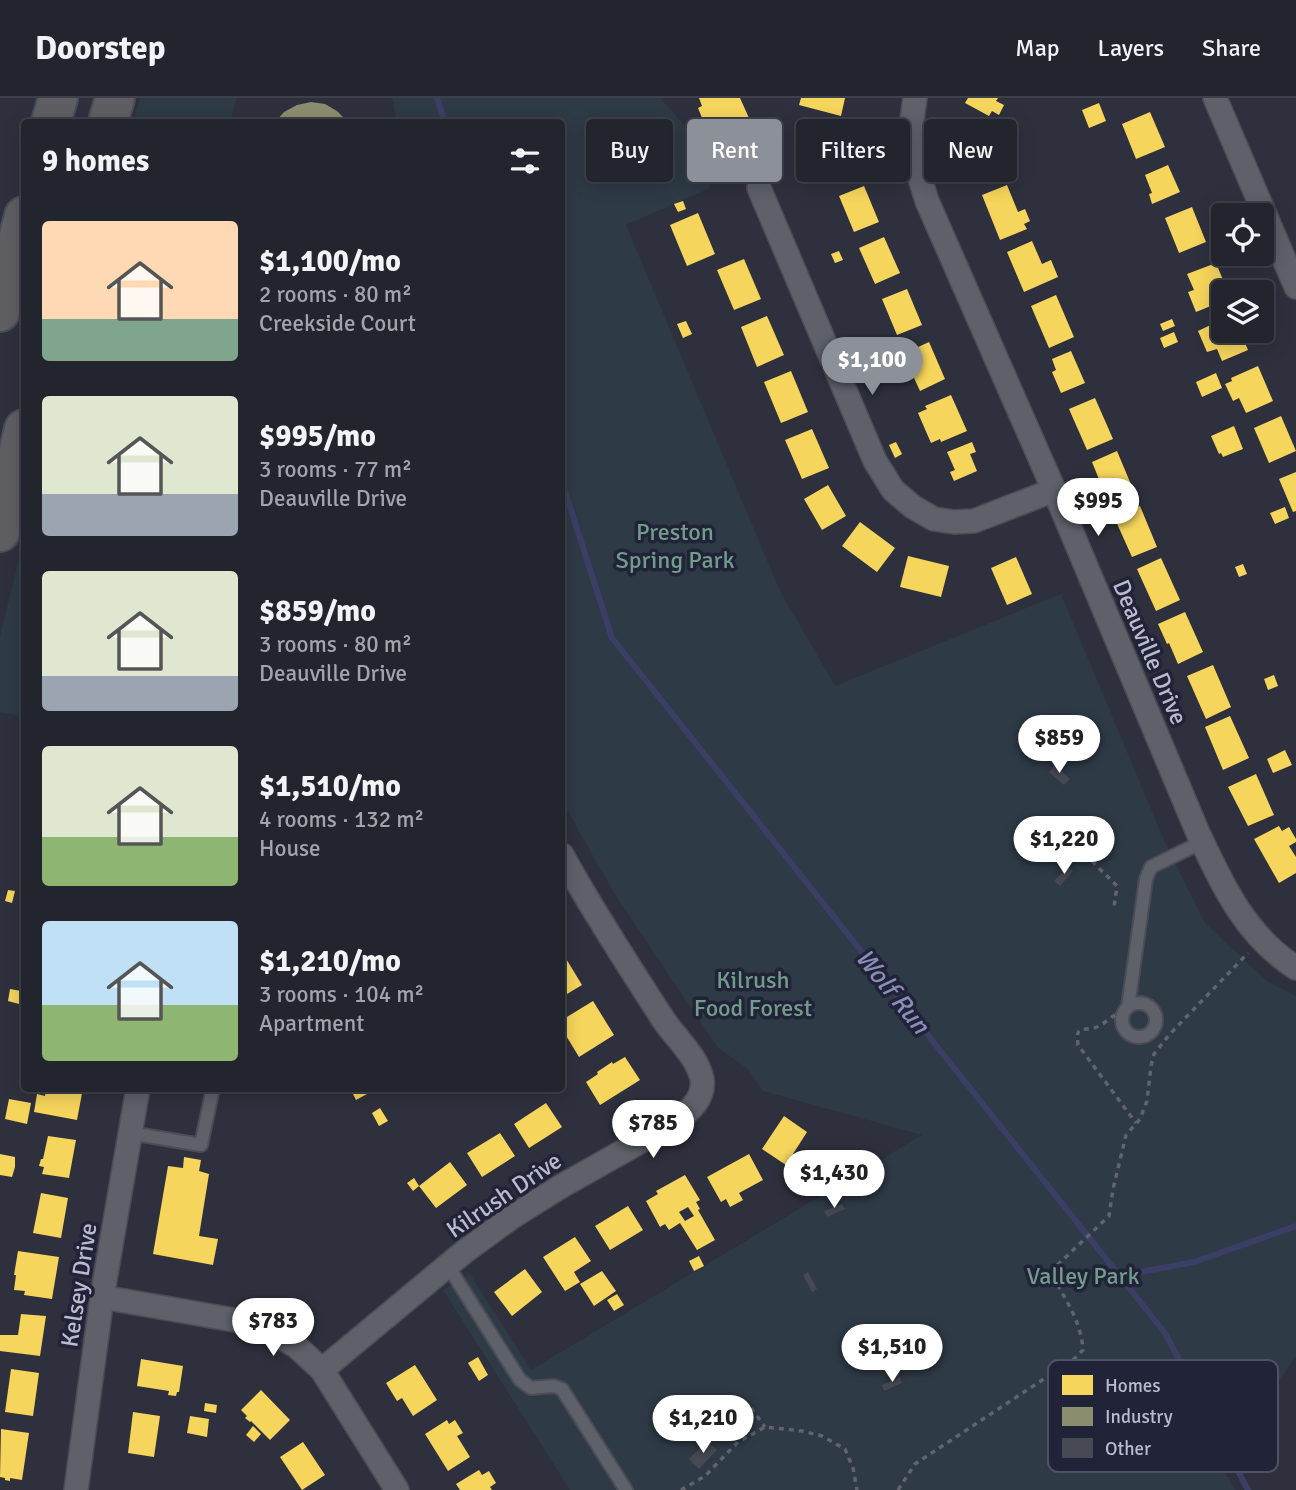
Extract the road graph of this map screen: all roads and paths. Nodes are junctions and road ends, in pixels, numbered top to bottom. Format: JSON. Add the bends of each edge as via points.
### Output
{"nodes":[{"id":1,"x":58,"y":98,"type":"edge"},
{"id":2,"x":115,"y":98,"type":"edge"},
{"id":3,"x":915,"y":98,"type":"edge"},
{"id":4,"x":1215,"y":98,"type":"edge"},
{"id":5,"x":52,"y":119,"type":"edge"},
{"id":6,"x":109,"y":119,"type":"edge"},
{"id":7,"x":759,"y":188,"type":"dead end"},
{"id":8,"x":21,"y":228,"type":"edge"},
{"id":9,"x":1287,"y":242,"type":"edge"},
{"id":10,"x":1296,"y":287,"type":"edge"},
{"id":11,"x":0,"y":312,"type":"edge"},
{"id":12,"x":21,"y":442,"type":"edge"},
{"id":13,"x":1054,"y":491,"type":"junction"},
{"id":14,"x":0,"y":532,"type":"edge"},
{"id":15,"x":1202,"y":842,"type":"junction"},
{"id":16,"x":1085,"y":853,"type":"dead end"},
{"id":17,"x":565,"y":860,"type":"edge"},
{"id":18,"x":1114,"y":907,"type":"dead end"},
{"id":19,"x":1261,"y":939,"type":"junction"},
{"id":20,"x":1296,"y":968,"type":"edge"},
{"id":21,"x":1128,"y":1007,"type":"joint"},
{"id":22,"x":137,"y":1092,"type":"edge"},
{"id":23,"x":212,"y":1092,"type":"edge"},
{"id":24,"x":1136,"y":1123,"type":"junction"},
{"id":25,"x":130,"y":1133,"type":"junction"},
{"id":26,"x":448,"y":1266,"type":"junction"},
{"id":27,"x":102,"y":1297,"type":"junction"},
{"id":28,"x":1072,"y":1360,"type":"edge"},
{"id":29,"x":322,"y":1370,"type":"junction"},
{"id":30,"x":1048,"y":1376,"type":"edge"},
{"id":31,"x":751,"y":1408,"type":"dead end"},
{"id":32,"x":765,"y":1427,"type":"junction"},
{"id":33,"x":76,"y":1490,"type":"edge"},
{"id":34,"x":397,"y":1490,"type":"edge"},
{"id":35,"x":626,"y":1490,"type":"edge"},
{"id":36,"x":681,"y":1490,"type":"edge"},
{"id":37,"x":857,"y":1490,"type":"edge"},
{"id":38,"x":898,"y":1490,"type":"edge"}],
"edges":[{"from":1,"to":5,"type":"highway"},
{"from":2,"to":6,"type":"highway"},
{"from":3,"to":13,"type":"street","name":"Deauville Drive","via":[[911,127],[914,159],[927,201]]},
{"from":4,"to":9,"type":"street"},
{"from":7,"to":13,"type":"street","via":[[875,461],[893,490],[934,519],[954,522],[974,521]]},
{"from":8,"to":11,"type":"highway"},
{"from":9,"to":10,"type":"street"},
{"from":12,"to":14,"type":"highway"},
{"from":13,"to":15,"type":"street","name":"Deauville Drive"},
{"from":15,"to":19,"type":"street","name":"Deauville Drive","via":[[1231,901]]},
{"from":15,"to":21,"type":"lane","via":[[1151,867]]},
{"from":16,"to":18,"type":"path","via":[[1116,886]]},
{"from":17,"to":26,"type":"street","name":"Kilrush Drive","via":[[663,1020],[698,1068],[702,1092],[675,1122],[512,1217]]},
{"from":19,"to":20,"type":"street","name":"Deauville Drive"},
{"from":19,"to":24,"type":"path","via":[[1154,1054],[1147,1101]]},
{"from":21,"to":24,"type":"path","via":[[1077,1036],[1078,1045]]},
{"from":22,"to":25,"type":"street","name":"Kelsey Drive"},
{"from":23,"to":25,"type":"lane","via":[[201,1144]]},
{"from":24,"to":28,"type":"path","via":[[1126,1135],[1109,1216],[1050,1272],[1082,1335],[1083,1350]]},
{"from":25,"to":27,"type":"street","name":"Kelsey Drive"},
{"from":26,"to":29,"type":"street","name":"Kilrush Drive"},
{"from":26,"to":35,"type":"lane","via":[[520,1380],[531,1388],[562,1389]]},
{"from":27,"to":29,"type":"street","via":[[240,1321],[296,1346]]},
{"from":27,"to":33,"type":"street","name":"Kelsey Drive"},
{"from":29,"to":34,"type":"street"},
{"from":30,"to":38,"type":"path","via":[[915,1464]]},
{"from":31,"to":32,"type":"path"},
{"from":32,"to":36,"type":"path","via":[[738,1442],[705,1476]]},
{"from":32,"to":37,"type":"path","via":[[822,1436],[845,1449]]}]}
